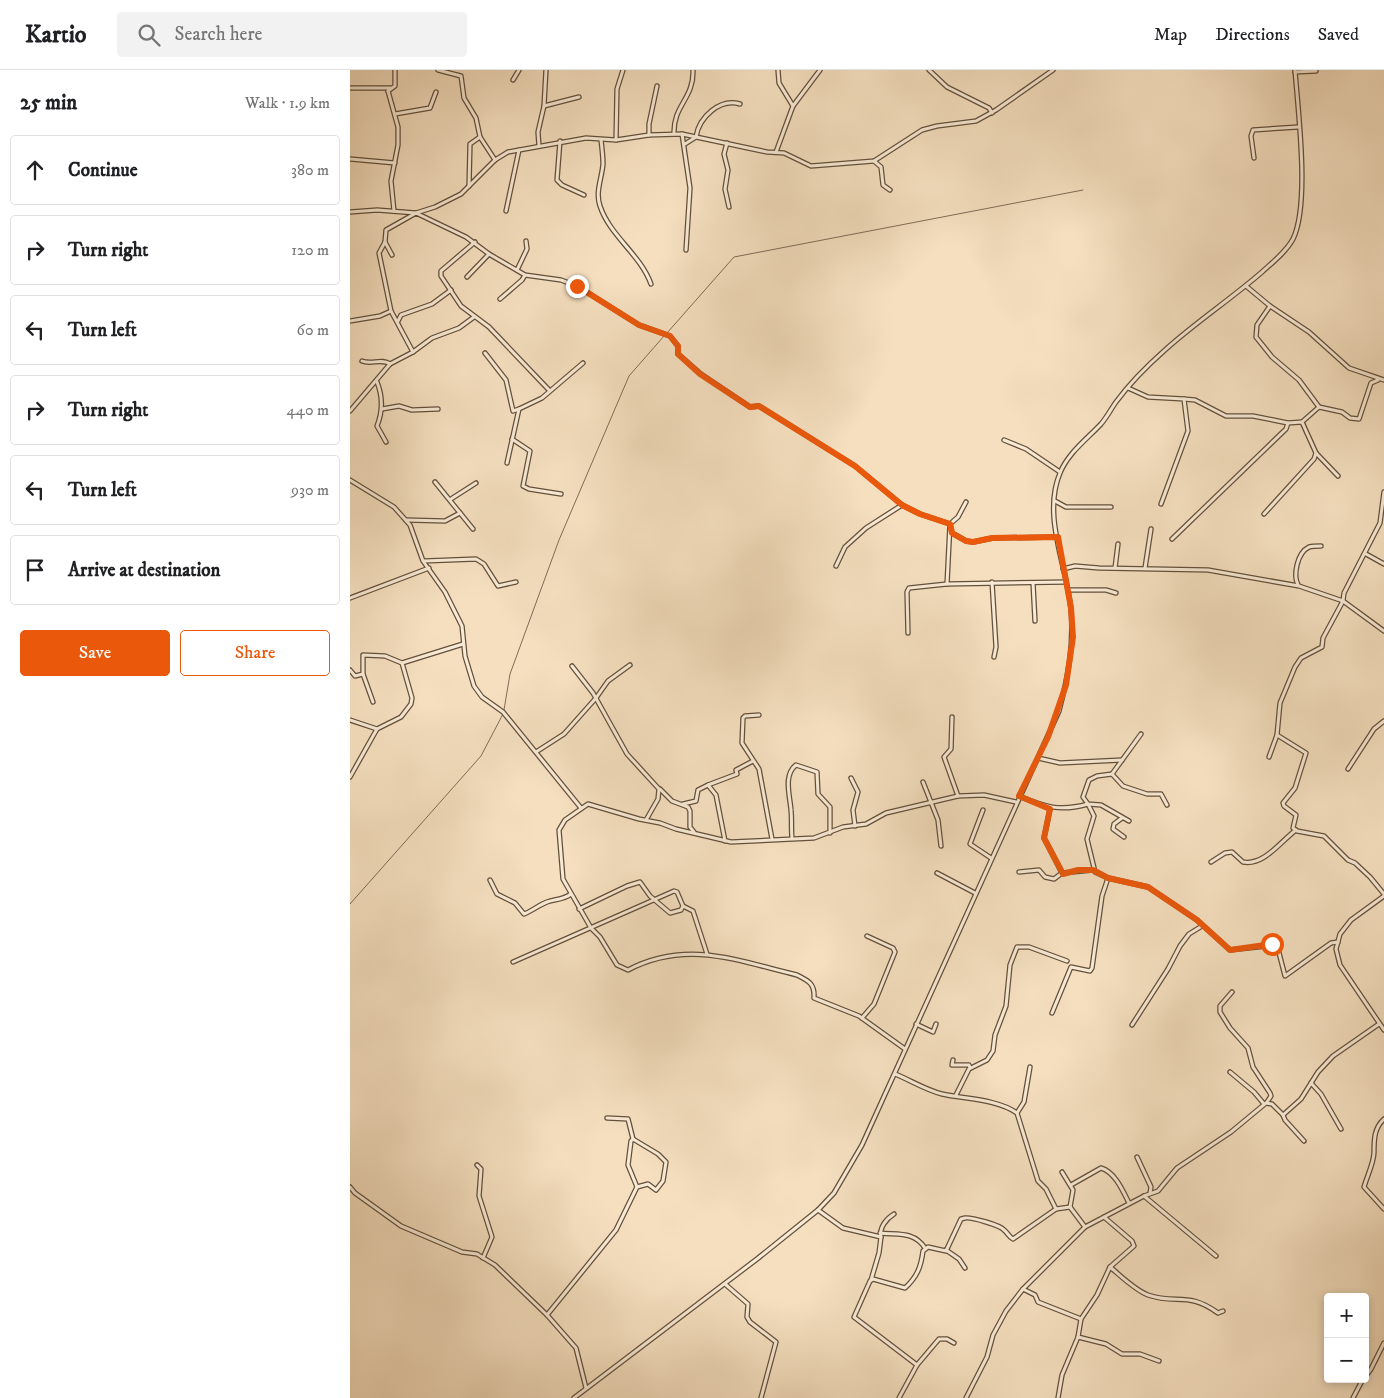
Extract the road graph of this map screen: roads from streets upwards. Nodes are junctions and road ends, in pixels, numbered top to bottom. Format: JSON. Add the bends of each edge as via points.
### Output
{"nodes":[{"id":1,"x":395,"y":70,"type":"edge"},
{"id":2,"x":438,"y":70,"type":"edge"},
{"id":3,"x":519,"y":70,"type":"edge"},
{"id":4,"x":546,"y":70,"type":"edge"},
{"id":5,"x":623,"y":70,"type":"edge"},
{"id":6,"x":693,"y":70,"type":"edge"},
{"id":7,"x":778,"y":70,"type":"edge"},
{"id":8,"x":820,"y":70,"type":"edge"},
{"id":9,"x":929,"y":70,"type":"edge"},
{"id":10,"x":1053,"y":70,"type":"edge"},
{"id":11,"x":1295,"y":71,"type":"edge"},
{"id":12,"x":1316,"y":71,"type":"dead end"},
{"id":13,"x":513,"y":80,"type":"dead end"},
{"id":14,"x":658,"y":86,"type":"dead end"},
{"id":15,"x":350,"y":88,"type":"edge"},
{"id":16,"x":388,"y":91,"type":"junction"},
{"id":17,"x":436,"y":92,"type":"dead end"},
{"id":18,"x":579,"y":98,"type":"dead end"},
{"id":19,"x":740,"y":104,"type":"dead end"},
{"id":20,"x":544,"y":106,"type":"junction"},
{"id":21,"x":793,"y":106,"type":"junction"},
{"id":22,"x":992,"y":113,"type":"junction"},
{"id":23,"x":395,"y":114,"type":"junction"},
{"id":24,"x":1298,"y":127,"type":"junction"},
{"id":25,"x":674,"y":134,"type":"junction"},
{"id":26,"x":682,"y":134,"type":"junction"},
{"id":27,"x":649,"y":135,"type":"junction"},
{"id":28,"x":696,"y":136,"type":"junction"},
{"id":29,"x":480,"y":137,"type":"junction"},
{"id":30,"x":601,"y":140,"type":"junction"},
{"id":31,"x":616,"y":140,"type":"junction"},
{"id":32,"x":560,"y":141,"type":"junction"},
{"id":33,"x":727,"y":143,"type":"junction"},
{"id":34,"x":539,"y":146,"type":"junction"},
{"id":35,"x":684,"y":146,"type":"junction"},
{"id":36,"x":519,"y":150,"type":"junction"},
{"id":37,"x":776,"y":152,"type":"junction"},
{"id":38,"x":1254,"y":158,"type":"dead end"},
{"id":39,"x":350,"y":159,"type":"edge"},
{"id":40,"x":495,"y":160,"type":"junction"},
{"id":41,"x":874,"y":161,"type":"junction"},
{"id":42,"x":395,"y":163,"type":"junction"},
{"id":43,"x":470,"y":187,"type":"junction"},
{"id":44,"x":890,"y":190,"type":"dead end"},
{"id":45,"x":584,"y":194,"type":"dead end"},
{"id":46,"x":729,"y":208,"type":"dead end"},
{"id":47,"x":394,"y":211,"type":"junction"},
{"id":48,"x":506,"y":211,"type":"dead end"},
{"id":49,"x":350,"y":212,"type":"edge"},
{"id":50,"x":416,"y":213,"type":"junction"},
{"id":51,"x":526,"y":241,"type":"dead end"},
{"id":52,"x":385,"y":242,"type":"junction"},
{"id":53,"x":475,"y":242,"type":"junction"},
{"id":54,"x":686,"y":250,"type":"dead end"},
{"id":55,"x":489,"y":254,"type":"junction"},
{"id":56,"x":392,"y":255,"type":"dead end"},
{"id":57,"x":517,"y":270,"type":"junction"},
{"id":58,"x":525,"y":275,"type":"junction"},
{"id":59,"x":467,"y":277,"type":"dead end"},
{"id":60,"x":651,"y":284,"type":"dead end"},
{"id":61,"x":1246,"y":286,"type":"junction"},
{"id":62,"x":451,"y":290,"type":"junction"},
{"id":63,"x":500,"y":299,"type":"dead end"},
{"id":64,"x":1270,"y":306,"type":"junction"},
{"id":65,"x":391,"y":312,"type":"junction"},
{"id":66,"x":474,"y":317,"type":"junction"},
{"id":67,"x":350,"y":321,"type":"edge"},
{"id":68,"x":398,"y":322,"type":"junction"},
{"id":69,"x":413,"y":352,"type":"junction"},
{"id":70,"x":485,"y":353,"type":"dead end"},
{"id":71,"x":362,"y":361,"type":"dead end"},
{"id":72,"x":583,"y":363,"type":"dead end"},
{"id":73,"x":390,"y":364,"type":"junction"},
{"id":74,"x":1378,"y":380,"type":"junction"},
{"id":75,"x":1384,"y":380,"type":"edge"},
{"id":76,"x":376,"y":382,"type":"junction"},
{"id":77,"x":1128,"y":388,"type":"junction"},
{"id":78,"x":549,"y":390,"type":"junction"},
{"id":79,"x":1184,"y":400,"type":"junction"},
{"id":80,"x":1319,"y":407,"type":"junction"},
{"id":81,"x":382,"y":409,"type":"junction"},
{"id":82,"x":438,"y":409,"type":"dead end"},
{"id":83,"x":519,"y":410,"type":"junction"},
{"id":84,"x":350,"y":411,"type":"edge"},
{"id":85,"x":1302,"y":422,"type":"junction"},
{"id":86,"x":1288,"y":423,"type":"junction"},
{"id":87,"x":512,"y":439,"type":"junction"},
{"id":88,"x":1004,"y":440,"type":"dead end"},
{"id":89,"x":386,"y":442,"type":"dead end"},
{"id":90,"x":1316,"y":453,"type":"junction"},
{"id":91,"x":507,"y":463,"type":"dead end"},
{"id":92,"x":1060,"y":472,"type":"junction"},
{"id":93,"x":1338,"y":476,"type":"dead end"},
{"id":94,"x":350,"y":480,"type":"edge"},
{"id":95,"x":434,"y":482,"type":"dead end"},
{"id":96,"x":476,"y":483,"type":"dead end"},
{"id":97,"x":1384,"y":492,"type":"edge"},
{"id":98,"x":561,"y":494,"type":"dead end"},
{"id":99,"x":450,"y":499,"type":"junction"},
{"id":100,"x":1054,"y":501,"type":"junction"},
{"id":101,"x":966,"y":502,"type":"dead end"},
{"id":102,"x":1162,"y":504,"type":"dead end"},
{"id":103,"x":902,"y":505,"type":"junction"},
{"id":104,"x":1110,"y":507,"type":"dead end"},
{"id":105,"x":460,"y":513,"type":"junction"},
{"id":106,"x":1264,"y":514,"type":"dead end"},
{"id":107,"x":1382,"y":514,"type":"edge"},
{"id":108,"x":406,"y":520,"type":"junction"},
{"id":109,"x":950,"y":524,"type":"junction"},
{"id":110,"x":473,"y":529,"type":"dead end"},
{"id":111,"x":1150,"y":529,"type":"dead end"},
{"id":112,"x":1058,"y":537,"type":"junction"},
{"id":113,"x":1172,"y":539,"type":"dead end"},
{"id":114,"x":1118,"y":544,"type":"dead end"},
{"id":115,"x":1322,"y":546,"type":"dead end"},
{"id":116,"x":1366,"y":554,"type":"junction"},
{"id":117,"x":423,"y":561,"type":"junction"},
{"id":118,"x":1384,"y":564,"type":"edge"},
{"id":119,"x":836,"y":566,"type":"dead end"},
{"id":120,"x":429,"y":568,"type":"junction"},
{"id":121,"x":1115,"y":568,"type":"junction"},
{"id":122,"x":1145,"y":568,"type":"junction"},
{"id":123,"x":1063,"y":569,"type":"junction"},
{"id":124,"x":948,"y":575,"type":"junction"},
{"id":125,"x":516,"y":582,"type":"dead end"},
{"id":126,"x":992,"y":582,"type":"junction"},
{"id":127,"x":1066,"y":582,"type":"junction"},
{"id":128,"x":957,"y":583,"type":"junction"},
{"id":129,"x":1033,"y":583,"type":"junction"},
{"id":130,"x":947,"y":584,"type":"junction"},
{"id":131,"x":1299,"y":586,"type":"junction"},
{"id":132,"x":1068,"y":590,"type":"junction"},
{"id":133,"x":1116,"y":593,"type":"dead end"},
{"id":134,"x":350,"y":598,"type":"edge"},
{"id":135,"x":1343,"y":601,"type":"junction"},
{"id":136,"x":1036,"y":620,"type":"dead end"},
{"id":137,"x":1384,"y":631,"type":"edge"},
{"id":138,"x":908,"y":634,"type":"dead end"},
{"id":139,"x":463,"y":644,"type":"junction"},
{"id":140,"x":994,"y":657,"type":"dead end"},
{"id":141,"x":402,"y":663,"type":"junction"},
{"id":142,"x":630,"y":665,"type":"dead end"},
{"id":143,"x":572,"y":666,"type":"dead end"},
{"id":144,"x":350,"y":670,"type":"edge"},
{"id":145,"x":363,"y":674,"type":"junction"},
{"id":146,"x":355,"y":676,"type":"junction"},
{"id":147,"x":350,"y":679,"type":"edge"},
{"id":148,"x":596,"y":698,"type":"junction"},
{"id":149,"x":373,"y":702,"type":"dead end"},
{"id":150,"x":759,"y":715,"type":"dead end"},
{"id":151,"x":952,"y":717,"type":"dead end"},
{"id":152,"x":350,"y":720,"type":"edge"},
{"id":153,"x":1384,"y":721,"type":"edge"},
{"id":154,"x":377,"y":729,"type":"junction"},
{"id":155,"x":1141,"y":734,"type":"dead end"},
{"id":156,"x":1277,"y":735,"type":"junction"},
{"id":157,"x":536,"y":752,"type":"junction"},
{"id":158,"x":1269,"y":757,"type":"dead end"},
{"id":159,"x":1038,"y":758,"type":"junction"},
{"id":160,"x":1122,"y":760,"type":"junction"},
{"id":161,"x":754,"y":761,"type":"junction"},
{"id":162,"x":1348,"y":769,"type":"dead end"},
{"id":163,"x":1112,"y":774,"type":"junction"},
{"id":164,"x":350,"y":777,"type":"edge"},
{"id":165,"x":851,"y":778,"type":"dead end"},
{"id":166,"x":923,"y":782,"type":"dead end"},
{"id":167,"x":708,"y":785,"type":"junction"},
{"id":168,"x":659,"y":788,"type":"junction"},
{"id":169,"x":958,"y":796,"type":"junction"},
{"id":170,"x":1019,"y":796,"type":"junction"},
{"id":171,"x":1016,"y":802,"type":"junction"},
{"id":172,"x":683,"y":804,"type":"junction"},
{"id":173,"x":930,"y":804,"type":"junction"},
{"id":174,"x":1088,"y":804,"type":"junction"},
{"id":175,"x":1167,"y":805,"type":"dead end"},
{"id":176,"x":580,"y":808,"type":"junction"},
{"id":177,"x":1050,"y":809,"type":"junction"},
{"id":178,"x":983,"y":810,"type":"dead end"},
{"id":179,"x":1122,"y":818,"type":"junction"},
{"id":180,"x":646,"y":820,"type":"junction"},
{"id":181,"x":1129,"y":821,"type":"dead end"},
{"id":182,"x":855,"y":826,"type":"junction"},
{"id":183,"x":1296,"y":830,"type":"junction"},
{"id":184,"x":694,"y":833,"type":"junction"},
{"id":185,"x":830,"y":833,"type":"junction"},
{"id":186,"x":1124,"y":837,"type":"dead end"},
{"id":187,"x":792,"y":838,"type":"junction"},
{"id":188,"x":772,"y":839,"type":"junction"},
{"id":189,"x":725,"y":841,"type":"junction"},
{"id":190,"x":941,"y":846,"type":"dead end"},
{"id":191,"x":991,"y":858,"type":"junction"},
{"id":192,"x":1211,"y":862,"type":"dead end"},
{"id":193,"x":1093,"y":870,"type":"junction"},
{"id":194,"x":1019,"y":872,"type":"dead end"},
{"id":195,"x":937,"y":873,"type":"dead end"},
{"id":196,"x":1062,"y":874,"type":"junction"},
{"id":197,"x":1108,"y":878,"type":"junction"},
{"id":198,"x":490,"y":880,"type":"dead end"},
{"id":199,"x":975,"y":893,"type":"junction"},
{"id":200,"x":571,"y":894,"type":"junction"},
{"id":201,"x":1384,"y":895,"type":"edge"},
{"id":202,"x":655,"y":900,"type":"junction"},
{"id":203,"x":683,"y":906,"type":"junction"},
{"id":204,"x":579,"y":909,"type":"junction"},
{"id":205,"x":1202,"y":926,"type":"junction"},
{"id":206,"x":591,"y":928,"type":"junction"},
{"id":207,"x":867,"y":936,"type":"dead end"},
{"id":208,"x":1338,"y":942,"type":"junction"},
{"id":209,"x":707,"y":954,"type":"junction"},
{"id":210,"x":1067,"y":961,"type":"dead end"},
{"id":211,"x":512,"y":962,"type":"dead end"},
{"id":212,"x":1232,"y":992,"type":"dead end"},
{"id":213,"x":1052,"y":1013,"type":"dead end"},
{"id":214,"x":862,"y":1018,"type":"junction"},
{"id":215,"x":916,"y":1024,"type":"junction"},
{"id":216,"x":936,"y":1024,"type":"dead end"},
{"id":217,"x":1379,"y":1024,"type":"junction"},
{"id":218,"x":1132,"y":1026,"type":"dead end"},
{"id":219,"x":1384,"y":1030,"type":"edge"},
{"id":220,"x":905,"y":1049,"type":"junction"},
{"id":221,"x":953,"y":1060,"type":"dead end"},
{"id":222,"x":1030,"y":1067,"type":"dead end"},
{"id":223,"x":970,"y":1068,"type":"junction"},
{"id":224,"x":1230,"y":1072,"type":"dead end"},
{"id":225,"x":895,"y":1074,"type":"junction"},
{"id":226,"x":1311,"y":1082,"type":"junction"},
{"id":227,"x":956,"y":1095,"type":"junction"},
{"id":228,"x":1265,"y":1103,"type":"junction"},
{"id":229,"x":1017,"y":1113,"type":"junction"},
{"id":230,"x":1283,"y":1115,"type":"junction"},
{"id":231,"x":607,"y":1118,"type":"dead end"},
{"id":232,"x":1384,"y":1119,"type":"edge"},
{"id":233,"x":1341,"y":1129,"type":"dead end"},
{"id":234,"x":633,"y":1139,"type":"junction"},
{"id":235,"x":1304,"y":1141,"type":"dead end"},
{"id":236,"x":1137,"y":1157,"type":"dead end"},
{"id":237,"x":477,"y":1165,"type":"dead end"},
{"id":238,"x":1062,"y":1172,"type":"dead end"},
{"id":239,"x":1071,"y":1185,"type":"junction"},
{"id":240,"x":637,"y":1186,"type":"junction"},
{"id":241,"x":350,"y":1187,"type":"edge"},
{"id":242,"x":1150,"y":1193,"type":"junction"},
{"id":243,"x":1144,"y":1196,"type":"junction"},
{"id":244,"x":1129,"y":1203,"type":"junction"},
{"id":245,"x":1070,"y":1207,"type":"junction"},
{"id":246,"x":1056,"y":1209,"type":"junction"},
{"id":247,"x":1384,"y":1209,"type":"edge"},
{"id":248,"x":818,"y":1210,"type":"junction"},
{"id":249,"x":894,"y":1214,"type":"dead end"},
{"id":250,"x":1104,"y":1217,"type":"junction"},
{"id":251,"x":1085,"y":1227,"type":"junction"},
{"id":252,"x":880,"y":1233,"type":"junction"},
{"id":253,"x":880,"y":1237,"type":"junction"},
{"id":254,"x":926,"y":1248,"type":"junction"},
{"id":255,"x":946,"y":1250,"type":"junction"},
{"id":256,"x":1216,"y":1256,"type":"dead end"},
{"id":257,"x":483,"y":1258,"type":"junction"},
{"id":258,"x":1110,"y":1267,"type":"junction"},
{"id":259,"x":966,"y":1268,"type":"dead end"},
{"id":260,"x":871,"y":1280,"type":"junction"},
{"id":261,"x":725,"y":1284,"type":"junction"},
{"id":262,"x":1023,"y":1289,"type":"junction"},
{"id":263,"x":1223,"y":1311,"type":"dead end"},
{"id":264,"x":547,"y":1315,"type":"junction"},
{"id":265,"x":1081,"y":1319,"type":"junction"},
{"id":266,"x":1078,"y":1337,"type":"junction"},
{"id":267,"x":954,"y":1343,"type":"dead end"},
{"id":268,"x":1384,"y":1343,"type":"edge"},
{"id":269,"x":1160,"y":1361,"type":"dead end"},
{"id":270,"x":917,"y":1365,"type":"junction"},
{"id":271,"x":1369,"y":1373,"type":"edge"},
{"id":272,"x":1362,"y":1383,"type":"edge"},
{"id":273,"x":586,"y":1389,"type":"junction"},
{"id":274,"x":574,"y":1398,"type":"edge"},
{"id":275,"x":761,"y":1398,"type":"edge"},
{"id":276,"x":900,"y":1398,"type":"edge"},
{"id":277,"x":966,"y":1398,"type":"edge"},
{"id":278,"x":1058,"y":1398,"type":"edge"},
{"id":279,"x":1354,"y":1398,"type":"edge"}],
"edges":[{"from":1,"to":16,"type":"street","via":[[395,86]]},
{"from":2,"to":29,"type":"street","via":[[461,76],[464,98],[476,118]]},
{"from":3,"to":13,"type":"street"},
{"from":4,"to":20,"type":"street"},
{"from":5,"to":31,"type":"street","via":[[617,89]]},
{"from":6,"to":25,"type":"street","via":[[694,85],[674,119]]},
{"from":7,"to":21,"type":"street","via":[[779,83]]},
{"from":8,"to":21,"type":"street"},
{"from":9,"to":22,"type":"street","via":[[947,87],[989,108]]},
{"from":10,"to":22,"type":"street"},
{"from":11,"to":12,"type":"street"},
{"from":11,"to":24,"type":"street"},
{"from":14,"to":27,"type":"street"},
{"from":15,"to":16,"type":"street","via":[[392,88]]},
{"from":16,"to":23,"type":"street"},
{"from":17,"to":23,"type":"street","via":[[430,108]]},
{"from":18,"to":20,"type":"street"},
{"from":19,"to":28,"type":"street","via":[[726,102],[709,112]]},
{"from":20,"to":34,"type":"street","via":[[538,132]]},
{"from":21,"to":37,"type":"street"},
{"from":22,"to":41,"type":"street","via":[[976,121],[922,130]]},
{"from":23,"to":42,"type":"street","via":[[398,146]]},
{"from":24,"to":38,"type":"street","via":[[1253,130]]},
{"from":24,"to":61,"type":"street","via":[[1302,195],[1293,238],[1284,252]]},
{"from":25,"to":26,"type":"street"},
{"from":25,"to":27,"type":"street"},
{"from":26,"to":28,"type":"street"},
{"from":26,"to":35,"type":"street"},
{"from":27,"to":31,"type":"street"},
{"from":28,"to":33,"type":"street"},
{"from":28,"to":35,"type":"street"},
{"from":29,"to":40,"type":"street"},
{"from":29,"to":43,"type":"street","via":[[470,144]]},
{"from":30,"to":31,"type":"street"},
{"from":30,"to":32,"type":"street"},
{"from":30,"to":60,"type":"street","via":[[603,165],[598,184],[599,205],[608,223],[647,273]]},
{"from":32,"to":34,"type":"street"},
{"from":32,"to":45,"type":"street","via":[[558,180],[562,185]]},
{"from":33,"to":37,"type":"street"},
{"from":33,"to":46,"type":"street","via":[[724,154],[728,170],[725,189]]},
{"from":34,"to":36,"type":"street"},
{"from":35,"to":54,"type":"street","via":[[683,157],[690,188]]},
{"from":36,"to":40,"type":"street"},
{"from":36,"to":48,"type":"street"},
{"from":37,"to":41,"type":"street","via":[[789,154],[811,166]]},
{"from":39,"to":42,"type":"street"},
{"from":40,"to":43,"type":"street"},
{"from":41,"to":44,"type":"street","via":[[881,167],[883,185]]},
{"from":42,"to":47,"type":"street","via":[[391,181]]},
{"from":43,"to":50,"type":"street","via":[[450,200]]},
{"from":47,"to":49,"type":"street"},
{"from":47,"to":50,"type":"street"},
{"from":50,"to":52,"type":"street","via":[[386,230]]},
{"from":50,"to":53,"type":"street"},
{"from":51,"to":57,"type":"street","via":[[527,249]]},
{"from":52,"to":56,"type":"street"},
{"from":52,"to":65,"type":"street","via":[[379,257]]},
{"from":53,"to":55,"type":"street"},
{"from":53,"to":62,"type":"street","via":[[441,271]]},
{"from":55,"to":57,"type":"street"},
{"from":55,"to":59,"type":"street"},
{"from":57,"to":58,"type":"street"},
{"from":58,"to":63,"type":"street"},
{"from":58,"to":103,"type":"street","via":[[561,280],[577,286],[639,325],[670,336],[678,346],[678,354],[700,374],[750,407],[759,406],[821,443]]},
{"from":61,"to":64,"type":"street"},
{"from":61,"to":77,"type":"street","via":[[1166,349]]},
{"from":62,"to":66,"type":"street","via":[[461,306]]},
{"from":62,"to":68,"type":"street","via":[[432,304],[401,315]]},
{"from":64,"to":74,"type":"street","via":[[1309,332],[1349,368]]},
{"from":64,"to":80,"type":"street","via":[[1257,325],[1256,337],[1272,357],[1299,380]]},
{"from":65,"to":67,"type":"street"},
{"from":65,"to":68,"type":"street"},
{"from":66,"to":69,"type":"street","via":[[459,328],[432,338]]},
{"from":66,"to":78,"type":"street","via":[[489,327]]},
{"from":68,"to":69,"type":"street"},
{"from":69,"to":73,"type":"street"},
{"from":70,"to":83,"type":"street","via":[[506,380],[511,407],[514,411]]},
{"from":71,"to":73,"type":"street"},
{"from":72,"to":78,"type":"street"},
{"from":73,"to":76,"type":"street"},
{"from":74,"to":75,"type":"street"},
{"from":74,"to":80,"type":"street","via":[[1371,383],[1359,419]]},
{"from":76,"to":81,"type":"street"},
{"from":76,"to":84,"type":"street"},
{"from":77,"to":79,"type":"street","via":[[1148,397]]},
{"from":77,"to":92,"type":"street"},
{"from":78,"to":83,"type":"street","via":[[542,398]]},
{"from":79,"to":86,"type":"street","via":[[1195,400],[1226,416],[1253,416]]},
{"from":79,"to":102,"type":"street","via":[[1188,431]]},
{"from":80,"to":85,"type":"street"},
{"from":81,"to":82,"type":"street","via":[[399,406],[412,410]]},
{"from":81,"to":89,"type":"street","via":[[377,426]]},
{"from":83,"to":87,"type":"street"},
{"from":85,"to":86,"type":"street"},
{"from":85,"to":90,"type":"street"},
{"from":86,"to":113,"type":"street","via":[[1286,429],[1235,481]]},
{"from":87,"to":91,"type":"street"},
{"from":87,"to":98,"type":"street","via":[[530,451],[523,486],[529,490]]},
{"from":88,"to":92,"type":"street","via":[[1026,449]]},
{"from":90,"to":93,"type":"street"},
{"from":90,"to":106,"type":"street"},
{"from":92,"to":100,"type":"street"},
{"from":94,"to":108,"type":"street","via":[[394,507]]},
{"from":95,"to":99,"type":"street"},
{"from":96,"to":99,"type":"street"},
{"from":97,"to":107,"type":"street"},
{"from":99,"to":105,"type":"street"},
{"from":100,"to":104,"type":"street","via":[[1066,507]]},
{"from":100,"to":112,"type":"street"},
{"from":101,"to":109,"type":"street"},
{"from":103,"to":109,"type":"street"},
{"from":103,"to":119,"type":"street","via":[[872,523],[845,547]]},
{"from":105,"to":108,"type":"street","via":[[445,521]]},
{"from":105,"to":110,"type":"street"},
{"from":107,"to":116,"type":"street"},
{"from":108,"to":117,"type":"street"},
{"from":109,"to":112,"type":"street","via":[[952,533],[966,541]]},
{"from":109,"to":124,"type":"street"},
{"from":111,"to":122,"type":"street"},
{"from":112,"to":123,"type":"street"},
{"from":114,"to":121,"type":"street"},
{"from":115,"to":131,"type":"street","via":[[1311,546],[1303,552],[1295,571]]},
{"from":116,"to":118,"type":"street"},
{"from":116,"to":135,"type":"street","via":[[1344,593]]},
{"from":117,"to":120,"type":"street"},
{"from":117,"to":125,"type":"street","via":[[476,559],[484,564],[498,586]]},
{"from":120,"to":134,"type":"street"},
{"from":120,"to":139,"type":"street","via":[[456,612],[462,626]]},
{"from":121,"to":122,"type":"street"},
{"from":121,"to":123,"type":"street","via":[[1088,565]]},
{"from":122,"to":131,"type":"street","via":[[1208,570]]},
{"from":123,"to":127,"type":"street"},
{"from":124,"to":128,"type":"street"},
{"from":124,"to":130,"type":"street"},
{"from":126,"to":128,"type":"street"},
{"from":126,"to":129,"type":"street"},
{"from":126,"to":140,"type":"street"},
{"from":127,"to":129,"type":"street"},
{"from":127,"to":132,"type":"street"},
{"from":128,"to":130,"type":"street"},
{"from":129,"to":136,"type":"street"},
{"from":130,"to":138,"type":"street","via":[[909,588],[906,592]]},
{"from":131,"to":135,"type":"street"},
{"from":132,"to":133,"type":"street"},
{"from":132,"to":159,"type":"street","via":[[1073,637],[1066,685],[1059,711]]},
{"from":135,"to":137,"type":"street"},
{"from":135,"to":156,"type":"street","via":[[1323,638],[1322,647],[1301,658],[1295,667],[1280,703]]},
{"from":139,"to":141,"type":"street"},
{"from":139,"to":157,"type":"street","via":[[474,686],[482,697],[504,712]]},
{"from":141,"to":145,"type":"street","via":[[385,656],[363,655]]},
{"from":141,"to":154,"type":"street","via":[[411,704],[401,717]]},
{"from":142,"to":148,"type":"street","via":[[608,681]]},
{"from":143,"to":148,"type":"street"},
{"from":144,"to":146,"type":"street"},
{"from":145,"to":146,"type":"street"},
{"from":145,"to":149,"type":"street"},
{"from":146,"to":147,"type":"street"},
{"from":148,"to":157,"type":"street","via":[[564,734]]},
{"from":148,"to":168,"type":"street","via":[[627,754]]},
{"from":150,"to":161,"type":"street","via":[[745,716],[742,721],[742,743]]},
{"from":151,"to":169,"type":"street","via":[[951,749],[944,757]]},
{"from":152,"to":154,"type":"street"},
{"from":153,"to":162,"type":"street","via":[[1374,729]]},
{"from":154,"to":164,"type":"street"},
{"from":155,"to":160,"type":"street"},
{"from":156,"to":158,"type":"street"},
{"from":156,"to":183,"type":"street","via":[[1306,753],[1295,788],[1283,803],[1296,815]]},
{"from":157,"to":176,"type":"street"},
{"from":159,"to":160,"type":"street","via":[[1053,763]]},
{"from":159,"to":170,"type":"street"},
{"from":160,"to":163,"type":"street"},
{"from":161,"to":167,"type":"street","via":[[736,770],[737,774]]},
{"from":161,"to":188,"type":"street","via":[[759,769]]},
{"from":163,"to":174,"type":"street","via":[[1089,780],[1083,797]]},
{"from":163,"to":175,"type":"street","via":[[1124,786],[1147,794],[1161,794]]},
{"from":165,"to":182,"type":"street","via":[[858,792],[853,810]]},
{"from":166,"to":173,"type":"street"},
{"from":167,"to":172,"type":"street","via":[[698,790],[696,801]]},
{"from":167,"to":189,"type":"street","via":[[716,795]]},
{"from":168,"to":172,"type":"street","via":[[672,801]]},
{"from":168,"to":180,"type":"street","via":[[658,799]]},
{"from":169,"to":171,"type":"street","via":[[984,795]]},
{"from":169,"to":173,"type":"street"},
{"from":170,"to":171,"type":"street"},
{"from":170,"to":177,"type":"street"},
{"from":171,"to":191,"type":"street"},
{"from":172,"to":184,"type":"street","via":[[690,812],[690,827]]},
{"from":173,"to":182,"type":"street","via":[[886,813]]},
{"from":173,"to":190,"type":"street","via":[[938,820]]},
{"from":174,"to":177,"type":"street"},
{"from":174,"to":179,"type":"street","via":[[1101,806]]},
{"from":174,"to":193,"type":"street","via":[[1094,816],[1087,839]]},
{"from":176,"to":180,"type":"street","via":[[594,804]]},
{"from":176,"to":200,"type":"street","via":[[565,820],[559,830],[563,879]]},
{"from":177,"to":196,"type":"street","via":[[1044,838]]},
{"from":178,"to":191,"type":"street","via":[[970,844]]},
{"from":179,"to":181,"type":"street"},
{"from":179,"to":186,"type":"street","via":[[1113,829]]},
{"from":180,"to":184,"type":"street"},
{"from":182,"to":185,"type":"street"},
{"from":183,"to":192,"type":"street","via":[[1278,847],[1254,862],[1242,862],[1232,852]]},
{"from":183,"to":201,"type":"street","via":[[1324,836],[1370,877]]},
{"from":184,"to":189,"type":"street"},
{"from":185,"to":187,"type":"street","via":[[814,838]]},
{"from":185,"to":187,"type":"street","via":[[830,807],[818,794],[817,772],[796,765],[787,788],[792,810]]},
{"from":187,"to":188,"type":"street"},
{"from":188,"to":189,"type":"street"},
{"from":191,"to":199,"type":"street"},
{"from":193,"to":196,"type":"street"},
{"from":193,"to":197,"type":"street"},
{"from":194,"to":196,"type":"street","via":[[1039,870],[1045,877],[1054,879]]},
{"from":195,"to":199,"type":"street"},
{"from":197,"to":205,"type":"street","via":[[1148,887]]},
{"from":197,"to":213,"type":"street","via":[[1092,968],[1090,971],[1071,967]]},
{"from":198,"to":200,"type":"street","via":[[497,894],[515,903],[524,914]]},
{"from":199,"to":215,"type":"street"},
{"from":200,"to":204,"type":"street"},
{"from":201,"to":208,"type":"street","via":[[1351,920]]},
{"from":202,"to":203,"type":"street","via":[[670,913],[681,910]]},
{"from":202,"to":203,"type":"street","via":[[674,890]]},
{"from":202,"to":204,"type":"street","via":[[640,882]]},
{"from":202,"to":206,"type":"street"},
{"from":203,"to":209,"type":"street","via":[[693,911]]},
{"from":204,"to":206,"type":"street"},
{"from":205,"to":208,"type":"street","via":[[1230,950],[1277,945],[1285,976]]},
{"from":205,"to":218,"type":"street","via":[[1180,946]]},
{"from":206,"to":209,"type":"street","via":[[617,965],[628,970],[668,955]]},
{"from":206,"to":211,"type":"street"},
{"from":207,"to":214,"type":"street","via":[[895,952],[874,1004]]},
{"from":208,"to":217,"type":"street","via":[[1336,949],[1340,965]]},
{"from":209,"to":214,"type":"street","via":[[797,975],[810,982],[814,998]]},
{"from":210,"to":223,"type":"street","via":[[1030,947],[1017,947],[1010,965],[1006,1006],[993,1051],[987,1060]]},
{"from":212,"to":228,"type":"street","via":[[1220,1006],[1220,1012],[1251,1053],[1254,1067],[1271,1096]]},
{"from":214,"to":220,"type":"street"},
{"from":215,"to":216,"type":"street","via":[[933,1032]]},
{"from":215,"to":220,"type":"street"},
{"from":217,"to":219,"type":"street"},
{"from":217,"to":226,"type":"street","via":[[1333,1056]]},
{"from":220,"to":225,"type":"street"},
{"from":221,"to":223,"type":"street","via":[[952,1065],[969,1065]]},
{"from":222,"to":229,"type":"street","via":[[1024,1102]]},
{"from":223,"to":227,"type":"street"},
{"from":224,"to":228,"type":"street"},
{"from":225,"to":227,"type":"street","via":[[941,1094]]},
{"from":225,"to":248,"type":"street","via":[[847,1172]]},
{"from":226,"to":230,"type":"street","via":[[1301,1099]]},
{"from":226,"to":233,"type":"street"},
{"from":227,"to":229,"type":"street"},
{"from":228,"to":230,"type":"street","via":[[1272,1104]]},
{"from":228,"to":242,"type":"street","via":[[1231,1132],[1177,1168],[1158,1191]]},
{"from":229,"to":246,"type":"street","via":[[1038,1181],[1050,1194]]},
{"from":230,"to":235,"type":"street"},
{"from":231,"to":234,"type":"street","via":[[628,1119]]},
{"from":232,"to":247,"type":"street","via":[[1373,1141],[1374,1152],[1364,1187]]},
{"from":234,"to":240,"type":"street","via":[[628,1166]]},
{"from":234,"to":240,"type":"street","via":[[666,1162],[663,1181],[656,1190],[648,1184]]},
{"from":236,"to":242,"type":"street"},
{"from":237,"to":257,"type":"street","via":[[481,1169],[479,1198],[492,1237]]},
{"from":238,"to":239,"type":"street"},
{"from":239,"to":244,"type":"street","via":[[1101,1168],[1111,1173]]},
{"from":239,"to":245,"type":"street"},
{"from":240,"to":264,"type":"street","via":[[616,1230]]},
{"from":241,"to":257,"type":"street","via":[[401,1226]]},
{"from":242,"to":243,"type":"street"},
{"from":243,"to":244,"type":"street"},
{"from":243,"to":256,"type":"street"},
{"from":244,"to":250,"type":"street"},
{"from":245,"to":246,"type":"street"},
{"from":245,"to":251,"type":"street"},
{"from":246,"to":255,"type":"street","via":[[1013,1239],[991,1222],[961,1219]]},
{"from":248,"to":253,"type":"street","via":[[843,1228]]},
{"from":248,"to":261,"type":"street"},
{"from":249,"to":252,"type":"street","via":[[886,1220]]},
{"from":250,"to":251,"type":"street"},
{"from":250,"to":258,"type":"street","via":[[1134,1243],[1132,1250]]},
{"from":251,"to":262,"type":"street"},
{"from":252,"to":253,"type":"street"},
{"from":252,"to":254,"type":"street","via":[[908,1235],[919,1239]]},
{"from":253,"to":260,"type":"street"},
{"from":254,"to":255,"type":"street"},
{"from":254,"to":260,"type":"street","via":[[913,1281],[904,1288]]},
{"from":255,"to":259,"type":"street"},
{"from":257,"to":264,"type":"street","via":[[495,1265]]},
{"from":258,"to":263,"type":"street","via":[[1146,1294],[1194,1300],[1211,1307],[1218,1314]]},
{"from":258,"to":265,"type":"street"},
{"from":260,"to":270,"type":"street","via":[[854,1317]]},
{"from":261,"to":273,"type":"street"},
{"from":261,"to":275,"type":"street","via":[[748,1304],[750,1322],[776,1342]]},
{"from":262,"to":265,"type":"street","via":[[1035,1296],[1038,1302]]},
{"from":262,"to":277,"type":"street","via":[[993,1335],[987,1357]]},
{"from":264,"to":273,"type":"street","via":[[576,1348]]},
{"from":265,"to":266,"type":"street"},
{"from":266,"to":269,"type":"street","via":[[1106,1344],[1122,1354],[1140,1354]]},
{"from":266,"to":278,"type":"street","via":[[1067,1359]]},
{"from":267,"to":270,"type":"street","via":[[939,1339]]},
{"from":268,"to":271,"type":"street"},
{"from":270,"to":276,"type":"street"},
{"from":272,"to":279,"type":"street"},
{"from":273,"to":274,"type":"street"}]}
